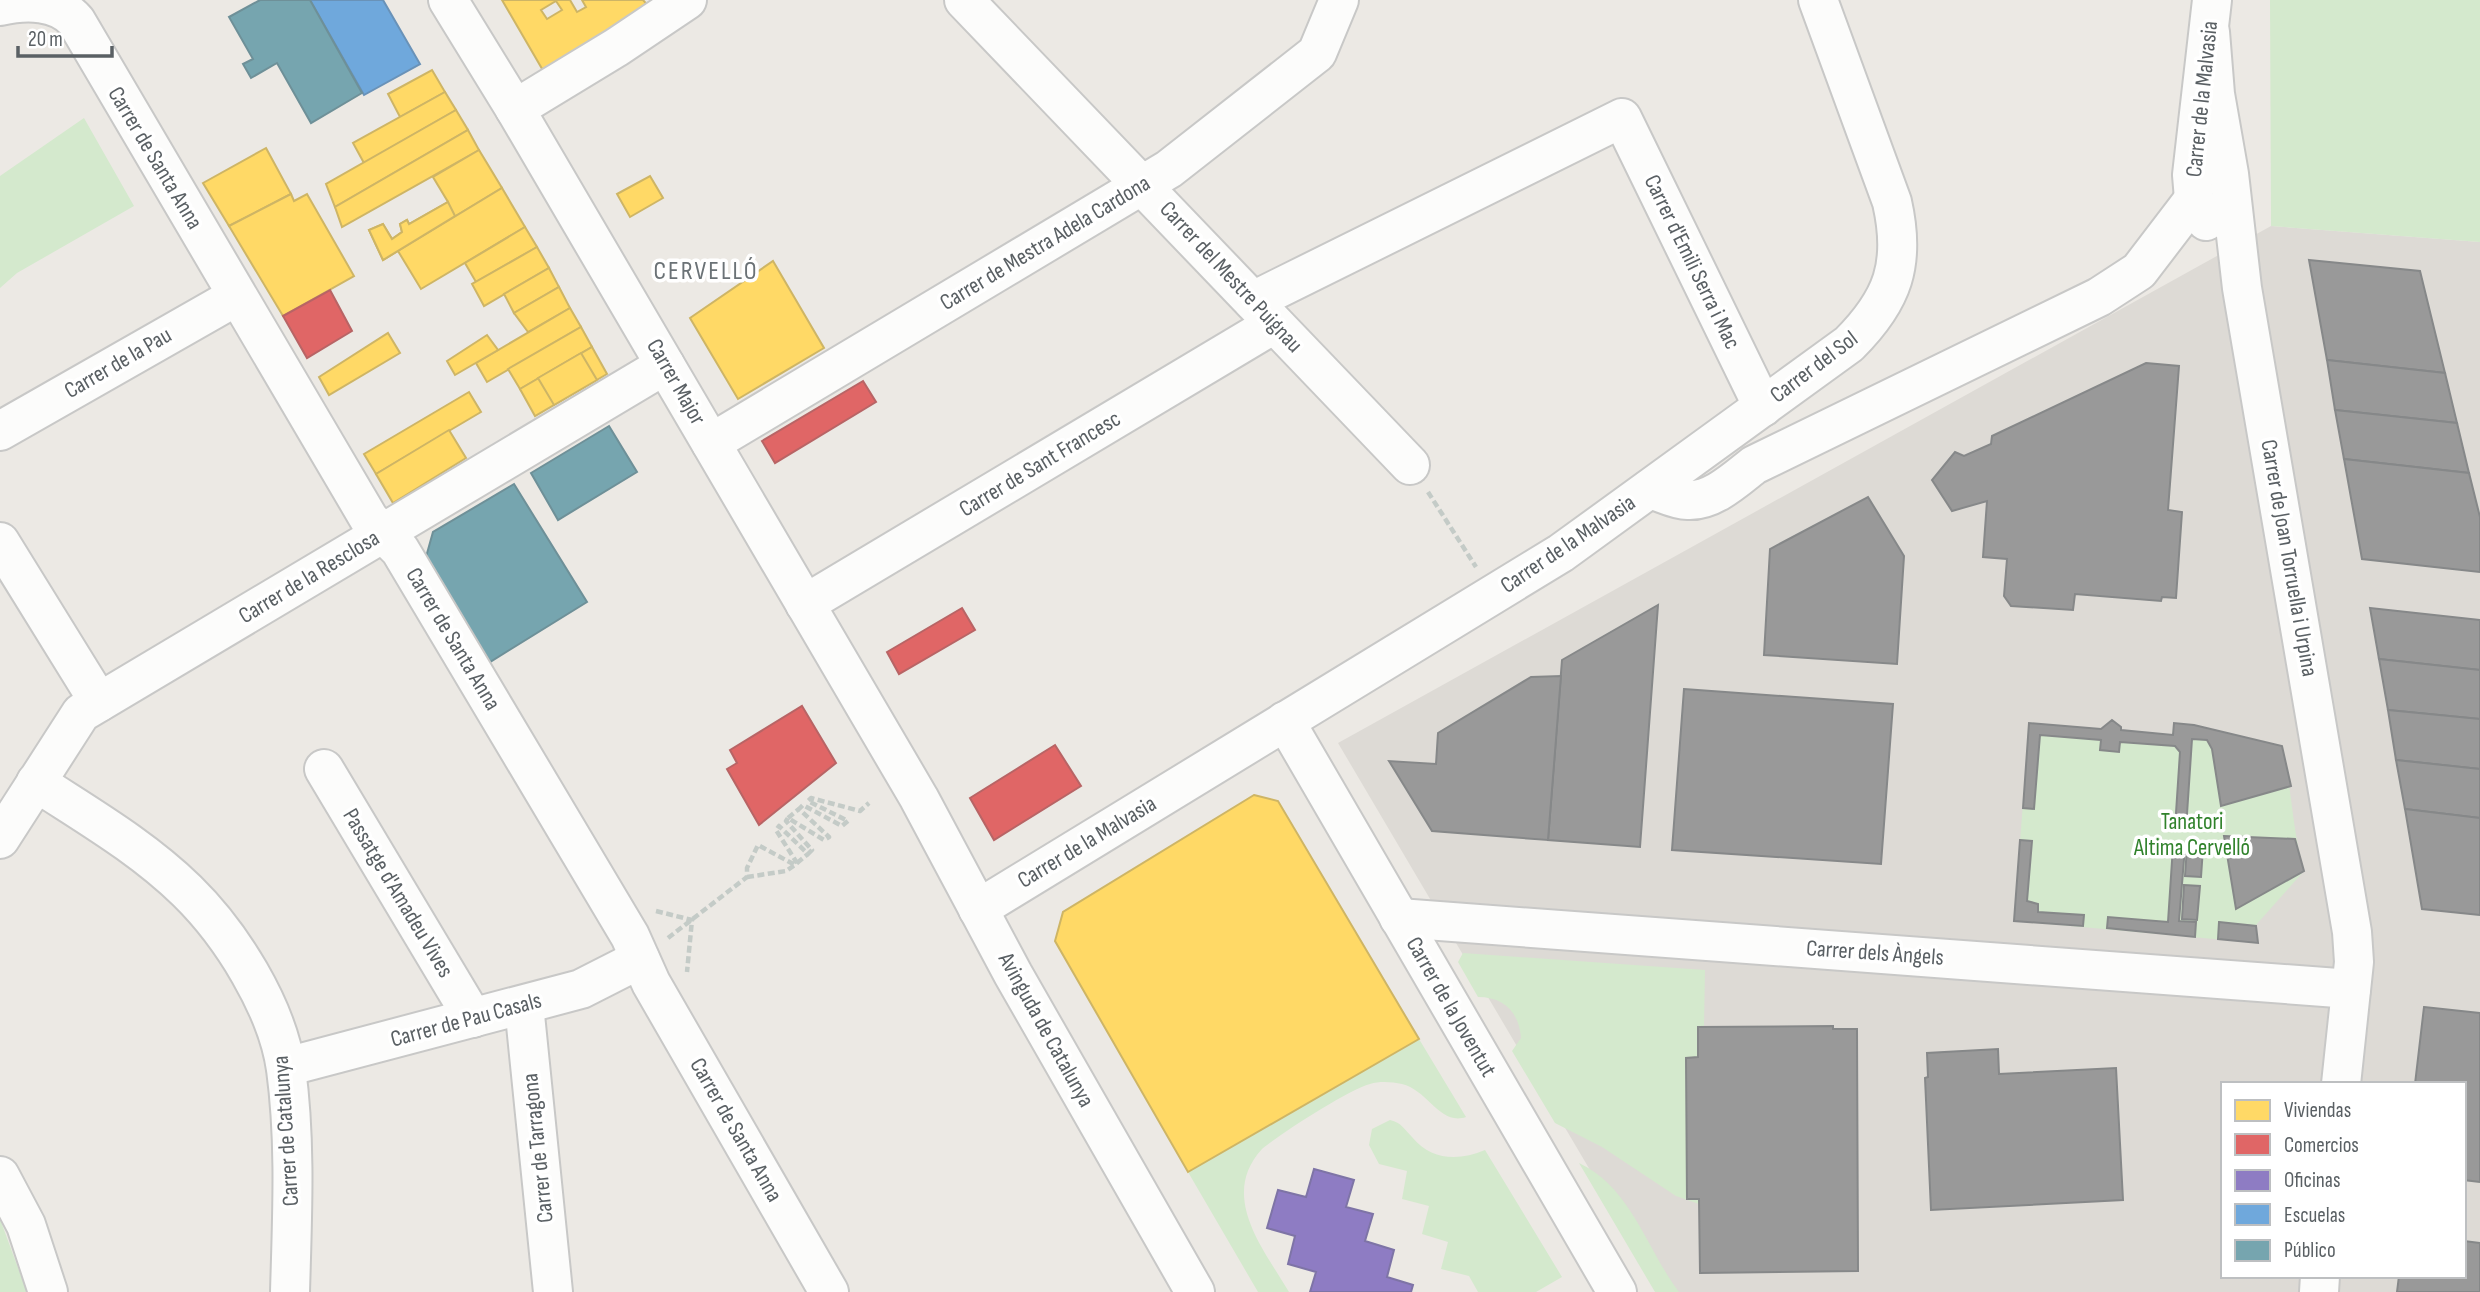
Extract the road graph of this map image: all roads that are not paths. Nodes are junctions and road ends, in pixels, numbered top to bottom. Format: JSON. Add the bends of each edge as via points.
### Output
{"nodes":[{"id":1,"x":448,"y":0,"type":"edge"},
{"id":2,"x":964,"y":0,"type":"edge"},
{"id":3,"x":1339,"y":0,"type":"edge"},
{"id":4,"x":1818,"y":0,"type":"edge"},
{"id":5,"x":53,"y":2,"type":"edge"},
{"id":6,"x":681,"y":4,"type":"edge"},
{"id":7,"x":0,"y":6,"type":"edge"},
{"id":8,"x":2211,"y":16,"type":"edge"},
{"id":9,"x":515,"y":108,"type":"junction"},
{"id":10,"x":1622,"y":118,"type":"joint"},
{"id":11,"x":1144,"y":184,"type":"junction"},
{"id":12,"x":2194,"y":199,"type":"junction"},
{"id":13,"x":2242,"y":288,"type":"junction"},
{"id":14,"x":237,"y":296,"type":"junction"},
{"id":15,"x":1264,"y":313,"type":"junction"},
{"id":16,"x":665,"y":365,"type":"junction"},
{"id":17,"x":1763,"y":407,"type":"junction"},
{"id":18,"x":0,"y":431,"type":"edge"},
{"id":19,"x":711,"y":443,"type":"junction"},
{"id":20,"x":1410,"y":464,"type":"road end"},
{"id":21,"x":1650,"y":489,"type":"junction"},
{"id":22,"x":383,"y":533,"type":"junction"},
{"id":23,"x":0,"y":542,"type":"edge"},
{"id":24,"x":805,"y":604,"type":"junction"},
{"id":25,"x":99,"y":702,"type":"junction"},
{"id":26,"x":1286,"y":721,"type":"junction"},
{"id":27,"x":901,"y":766,"type":"joint"},
{"id":28,"x":324,"y":769,"type":"dead end"},
{"id":29,"x":36,"y":782,"type":"junction"},
{"id":30,"x":0,"y":839,"type":"edge"},
{"id":31,"x":978,"y":909,"type":"junction"},
{"id":32,"x":1399,"y":918,"type":"junction"},
{"id":33,"x":652,"y":951,"type":"junction"},
{"id":34,"x":2351,"y":989,"type":"junction"},
{"id":35,"x":524,"y":1004,"type":"junction"},
{"id":36,"x":473,"y":1018,"type":"junction"},
{"id":37,"x":286,"y":1067,"type":"junction"},
{"id":38,"x":2341,"y":1082,"type":"edge"},
{"id":39,"x":0,"y":1175,"type":"edge"},
{"id":40,"x":48,"y":1292,"type":"edge"},
{"id":41,"x":290,"y":1292,"type":"edge"},
{"id":42,"x":553,"y":1292,"type":"edge"},
{"id":43,"x":829,"y":1292,"type":"edge"},
{"id":44,"x":1194,"y":1292,"type":"edge"},
{"id":45,"x":1617,"y":1292,"type":"edge"}],
"edges":[{"from":1,"to":9,"type":"street","name":"Carrer Major"},
{"from":2,"to":11,"type":"street","name":"Carrer del Mestre Puignau"},
{"from":3,"to":11,"type":"street","name":"Carrer de Mestra Adela Cardona","via":[[1317,52]]},
{"from":4,"to":17,"type":"street","name":"Carrer del Sol","via":[[1892,202],[1897,265],[1886,298],[1867,326]]},
{"from":5,"to":7,"type":"street"},
{"from":5,"to":14,"type":"street","name":"Carrer de Santa Anna","via":[[76,21]]},
{"from":6,"to":9,"type":"street"},
{"from":8,"to":12,"type":"street","name":"Carrer de la Malvasia","via":[[2194,144]]},
{"from":8,"to":13,"type":"street","name":"Carrer de Joan Torruella i Urpina","via":[[2215,94]]},
{"from":9,"to":16,"type":"street","name":"Carrer Major"},
{"from":10,"to":15,"type":"street","name":"Carrer de Sant Francesc"},
{"from":10,"to":17,"type":"street","name":"Carrer d'Emili Serra i Mac"},
{"from":11,"to":15,"type":"street","name":"Carrer del Mestre Puignau"},
{"from":11,"to":19,"type":"street","name":"Carrer de Mestra Adela Cardona"},
{"from":12,"to":13,"type":"street","name":"Carrer de la Malvasia"},
{"from":12,"to":21,"type":"street","name":"Carrer de la Malvasia","via":[[2139,271],[2099,298],[1754,465],[1705,497],[1687,500]]},
{"from":13,"to":34,"type":"street","name":"Carrer de Joan Torruella i Urpina","via":[[2352,932]]},
{"from":14,"to":18,"type":"street","name":"Carrer de la Pau"},
{"from":14,"to":22,"type":"street","name":"Carrer de Santa Anna","via":[[369,519]]},
{"from":15,"to":20,"type":"street","name":"Carrer del Mestre Puignau"},
{"from":15,"to":24,"type":"street","name":"Carrer de Sant Francesc"},
{"from":16,"to":19,"type":"street","name":"Carrer Major"},
{"from":16,"to":22,"type":"street","name":"Carrer de la Resclosa"},
{"from":17,"to":21,"type":"street","name":"Carrer del Sol"},
{"from":19,"to":24,"type":"street","name":"Carrer Major"},
{"from":21,"to":26,"type":"street","name":"Carrer de la Malvasia","via":[[1562,553]]},
{"from":22,"to":25,"type":"street","name":"Carrer de la Resclosa"},
{"from":22,"to":33,"type":"street","name":"Carrer de Santa Anna","via":[[400,550],[630,936]]},
{"from":23,"to":25,"type":"street"},
{"from":24,"to":27,"type":"street","name":"Carrer Major"},
{"from":25,"to":29,"type":"street","name":"Carrer de la Resclosa","via":[[81,713]]},
{"from":26,"to":31,"type":"street","name":"Carrer de la Malvasia"},
{"from":26,"to":32,"type":"street","name":"Carrer de la Joventut"},
{"from":27,"to":31,"type":"street","name":"Avinguda de Catalunya"},
{"from":28,"to":36,"type":"street","name":"Passatge d'Amadeu Vives"},
{"from":29,"to":30,"type":"street","name":"Carrer de la Resclosa"},
{"from":29,"to":37,"type":"street","name":"Carrer de Catalunya","via":[[140,850],[187,890],[217,924],[262,998]]},
{"from":31,"to":44,"type":"street","name":"Avinguda de Catalunya"},
{"from":32,"to":34,"type":"street","name":"Carrer dels Àngels"},
{"from":32,"to":45,"type":"street","name":"Carrer de la Joventut"},
{"from":33,"to":35,"type":"street","name":"Carrer de Pau Casals","via":[[582,989]]},
{"from":33,"to":43,"type":"street","name":"Carrer de Santa Anna"},
{"from":34,"to":38,"type":"street","name":"Carrer de Joan Torruella i Urpina"},
{"from":35,"to":36,"type":"street","name":"Carrer de Pau Casals"},
{"from":35,"to":42,"type":"street","name":"Carrer de Tarragona"},
{"from":36,"to":37,"type":"street","name":"Carrer de Pau Casals"},
{"from":37,"to":41,"type":"street","name":"Carrer de Catalunya"},
{"from":39,"to":40,"type":"street","via":[[26,1224]]}]}
